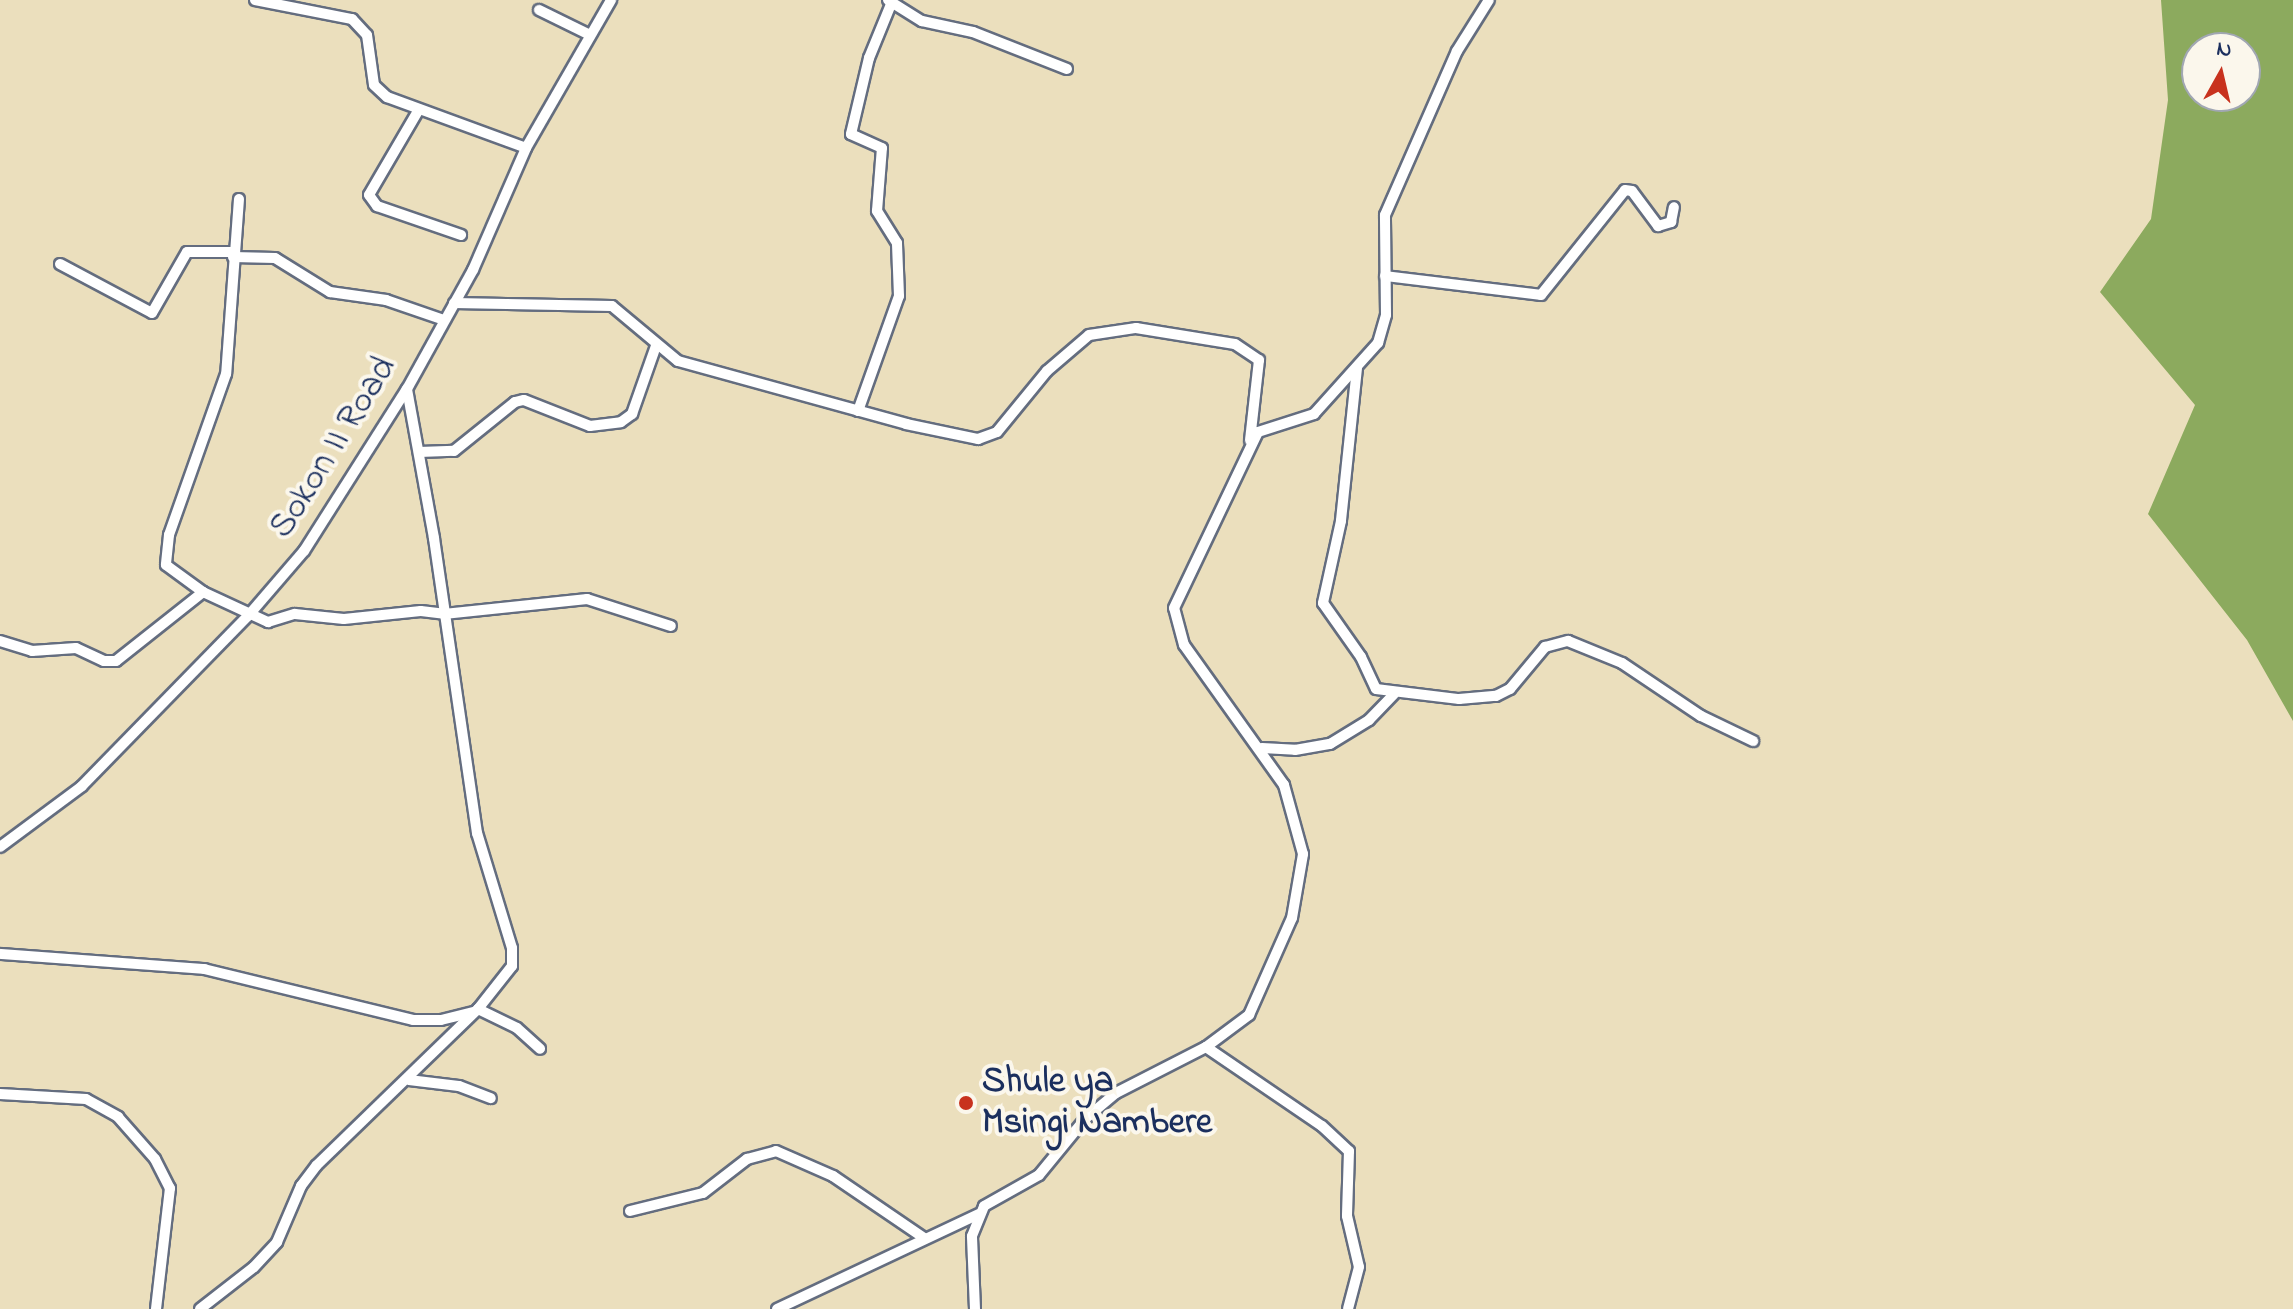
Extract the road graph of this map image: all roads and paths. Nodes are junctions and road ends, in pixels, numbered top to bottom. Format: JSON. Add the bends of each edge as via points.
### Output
{"nodes":[{"id":1,"x":255,"y":0,"type":"edge"},
{"id":2,"x":611,"y":0,"type":"edge"},
{"id":3,"x":1489,"y":0,"type":"edge"},
{"id":4,"x":890,"y":2,"type":"edge"},
{"id":5,"x":539,"y":10,"type":"dead end"},
{"id":6,"x":590,"y":35,"type":"junction"},
{"id":7,"x":1067,"y":69,"type":"dead end"},
{"id":8,"x":418,"y":111,"type":"junction"},
{"id":9,"x":526,"y":148,"type":"junction"},
{"id":10,"x":239,"y":199,"type":"dead end"},
{"id":11,"x":1674,"y":207,"type":"dead end"},
{"id":12,"x":461,"y":235,"type":"dead end"},
{"id":13,"x":234,"y":255,"type":"junction"},
{"id":14,"x":60,"y":264,"type":"dead end"},
{"id":15,"x":1385,"y":276,"type":"junction"},
{"id":16,"x":454,"y":303,"type":"junction"},
{"id":17,"x":444,"y":320,"type":"junction"},
{"id":18,"x":656,"y":346,"type":"junction"},
{"id":19,"x":1357,"y":368,"type":"junction"},
{"id":20,"x":407,"y":389,"type":"junction"},
{"id":21,"x":858,"y":411,"type":"junction"},
{"id":22,"x":1250,"y":445,"type":"junction"},
{"id":23,"x":419,"y":452,"type":"junction"},
{"id":24,"x":203,"y":592,"type":"junction"},
{"id":25,"x":444,"y":614,"type":"junction"},
{"id":26,"x":248,"y":616,"type":"junction"},
{"id":27,"x":671,"y":626,"type":"dead end"},
{"id":28,"x":0,"y":641,"type":"edge"},
{"id":29,"x":1394,"y":694,"type":"junction"},
{"id":30,"x":1753,"y":741,"type":"dead end"},
{"id":31,"x":1262,"y":748,"type":"junction"},
{"id":32,"x":0,"y":847,"type":"edge"},
{"id":33,"x":0,"y":954,"type":"edge"},
{"id":34,"x":476,"y":1011,"type":"junction"},
{"id":35,"x":1206,"y":1047,"type":"junction"},
{"id":36,"x":540,"y":1049,"type":"dead end"},
{"id":37,"x":409,"y":1080,"type":"junction"},
{"id":38,"x":0,"y":1094,"type":"edge"},
{"id":39,"x":491,"y":1098,"type":"dead end"},
{"id":40,"x":630,"y":1211,"type":"dead end"},
{"id":41,"x":979,"y":1214,"type":"junction"},
{"id":42,"x":924,"y":1238,"type":"junction"},
{"id":43,"x":156,"y":1309,"type":"edge"},
{"id":44,"x":200,"y":1309,"type":"edge"},
{"id":45,"x":777,"y":1309,"type":"edge"},
{"id":46,"x":975,"y":1309,"type":"edge"},
{"id":47,"x":1348,"y":1309,"type":"edge"}],
"edges":[{"from":1,"to":8,"type":"street","via":[[352,19],[367,35],[377,90]]},
{"from":2,"to":6,"type":"street","name":"Sokon II Road"},
{"from":3,"to":15,"type":"street","via":[[1457,51],[1390,199],[1382,227]]},
{"from":4,"to":7,"type":"street","via":[[922,21],[973,32]]},
{"from":4,"to":21,"type":"street","via":[[850,128],[853,137],[882,148],[877,211],[897,243],[899,296]]},
{"from":5,"to":6,"type":"street"},
{"from":6,"to":9,"type":"street","name":"Sokon II Road"},
{"from":8,"to":9,"type":"street"},
{"from":8,"to":12,"type":"street","via":[[375,181],[371,201]]},
{"from":9,"to":16,"type":"street","name":"Sokon II Road","via":[[493,232]]},
{"from":10,"to":13,"type":"street"},
{"from":11,"to":15,"type":"street","via":[[1671,222],[1658,226],[1632,191],[1625,190],[1541,295]]},
{"from":13,"to":14,"type":"street","via":[[187,252],[152,313]]},
{"from":13,"to":17,"type":"street","via":[[275,258],[330,292],[386,300]]},
{"from":13,"to":24,"type":"street","via":[[226,374],[165,556],[166,565]]},
{"from":15,"to":19,"type":"street","via":[[1382,335]]},
{"from":16,"to":17,"type":"street","name":"Sokon II Road"},
{"from":16,"to":18,"type":"street","via":[[612,306]]},
{"from":17,"to":20,"type":"street","name":"Sokon II Road"},
{"from":18,"to":21,"type":"street","via":[[678,361]]},
{"from":18,"to":23,"type":"street","via":[[632,414],[621,422],[590,426],[524,400],[454,451]]},
{"from":19,"to":22,"type":"street","via":[[1314,414],[1264,428]]},
{"from":19,"to":29,"type":"street","via":[[1341,521],[1323,603],[1361,657],[1376,689]]},
{"from":20,"to":23,"type":"street"},
{"from":20,"to":26,"type":"street","name":"Sokon II Road","via":[[304,551]]},
{"from":21,"to":22,"type":"street","via":[[956,436],[988,438],[1079,341],[1113,328],[1136,328],[1235,344],[1257,355]]},
{"from":22,"to":31,"type":"street","via":[[1220,515],[1179,587],[1174,615],[1184,645]]},
{"from":23,"to":25,"type":"street"},
{"from":24,"to":26,"type":"street"},
{"from":24,"to":28,"type":"street","via":[[116,661],[76,648],[32,651]]},
{"from":25,"to":26,"type":"street","via":[[335,619],[300,614],[268,622]]},
{"from":25,"to":27,"type":"street","via":[[587,599]]},
{"from":25,"to":34,"type":"street","via":[[477,833],[513,958],[505,979]]},
{"from":26,"to":32,"type":"street","name":"Sokon II Road","via":[[70,797]]},
{"from":29,"to":30,"type":"street","via":[[1459,699],[1501,695],[1545,647],[1568,641],[1622,663],[1701,716]]},
{"from":29,"to":31,"type":"street","via":[[1369,720],[1330,744]]},
{"from":31,"to":35,"type":"street","via":[[1293,809],[1302,870],[1292,918],[1258,1001],[1249,1015]]},
{"from":33,"to":34,"type":"street","via":[[204,969],[413,1020]]},
{"from":34,"to":36,"type":"street","via":[[517,1028]]},
{"from":34,"to":37,"type":"street"},
{"from":35,"to":41,"type":"street","via":[[1116,1093],[1085,1119],[1039,1175],[987,1203]]},
{"from":35,"to":47,"type":"street","via":[[1322,1126],[1349,1151],[1347,1216],[1359,1267]]},
{"from":37,"to":39,"type":"street","via":[[459,1086]]},
{"from":37,"to":44,"type":"street","via":[[317,1165],[301,1186],[277,1242]]},
{"from":38,"to":43,"type":"street","via":[[86,1099],[118,1117],[155,1159],[170,1188]]},
{"from":40,"to":42,"type":"street","via":[[703,1193],[747,1159],[776,1151],[833,1176]]},
{"from":41,"to":42,"type":"street"},
{"from":41,"to":46,"type":"street","via":[[972,1236]]},
{"from":42,"to":45,"type":"street"}]}
